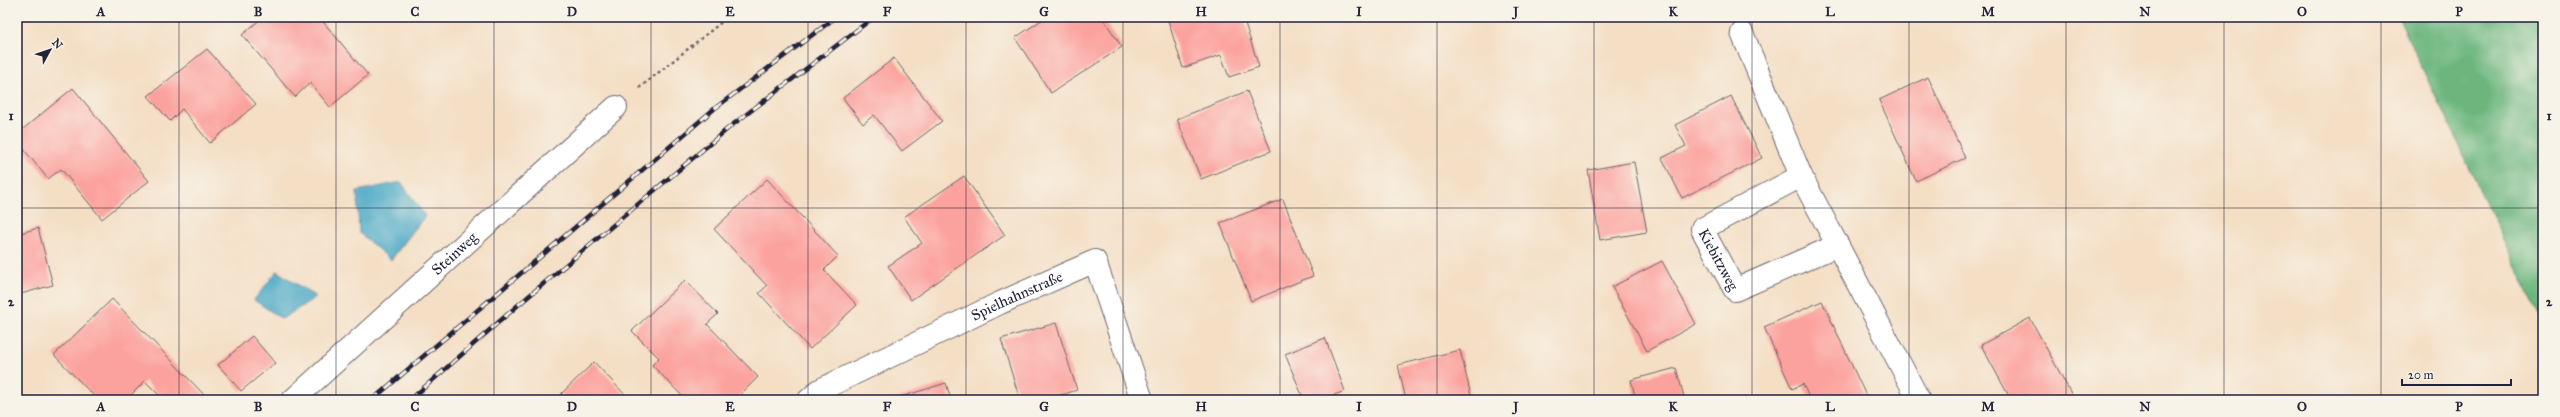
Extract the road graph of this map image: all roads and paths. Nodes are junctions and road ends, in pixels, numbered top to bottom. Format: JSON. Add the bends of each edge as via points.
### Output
{"nodes":[{"id":1,"x":728,"y":17,"type":"edge"},
{"id":2,"x":1742,"y":33,"type":"dead end"},
{"id":3,"x":616,"y":107,"type":"joint"},
{"id":4,"x":1801,"y":176,"type":"junction"},
{"id":5,"x":1838,"y":245,"type":"junction"},
{"id":6,"x":293,"y":400,"type":"edge"},
{"id":7,"x":809,"y":400,"type":"edge"},
{"id":8,"x":1142,"y":400,"type":"edge"},
{"id":9,"x":1919,"y":400,"type":"edge"}],
"edges":[{"from":1,"to":3,"type":"path"},
{"from":2,"to":4,"type":"street"},
{"from":3,"to":6,"type":"street","name":"Steinweg"},
{"from":4,"to":5,"type":"street"},
{"from":4,"to":5,"type":"street","name":"Kiebitzweg","via":[[1702,229],[1735,290]]},
{"from":5,"to":9,"type":"street"},
{"from":7,"to":8,"type":"street","name":"Spielhahnstraße","via":[[820,390],[1000,303],[1095,261]]}]}
